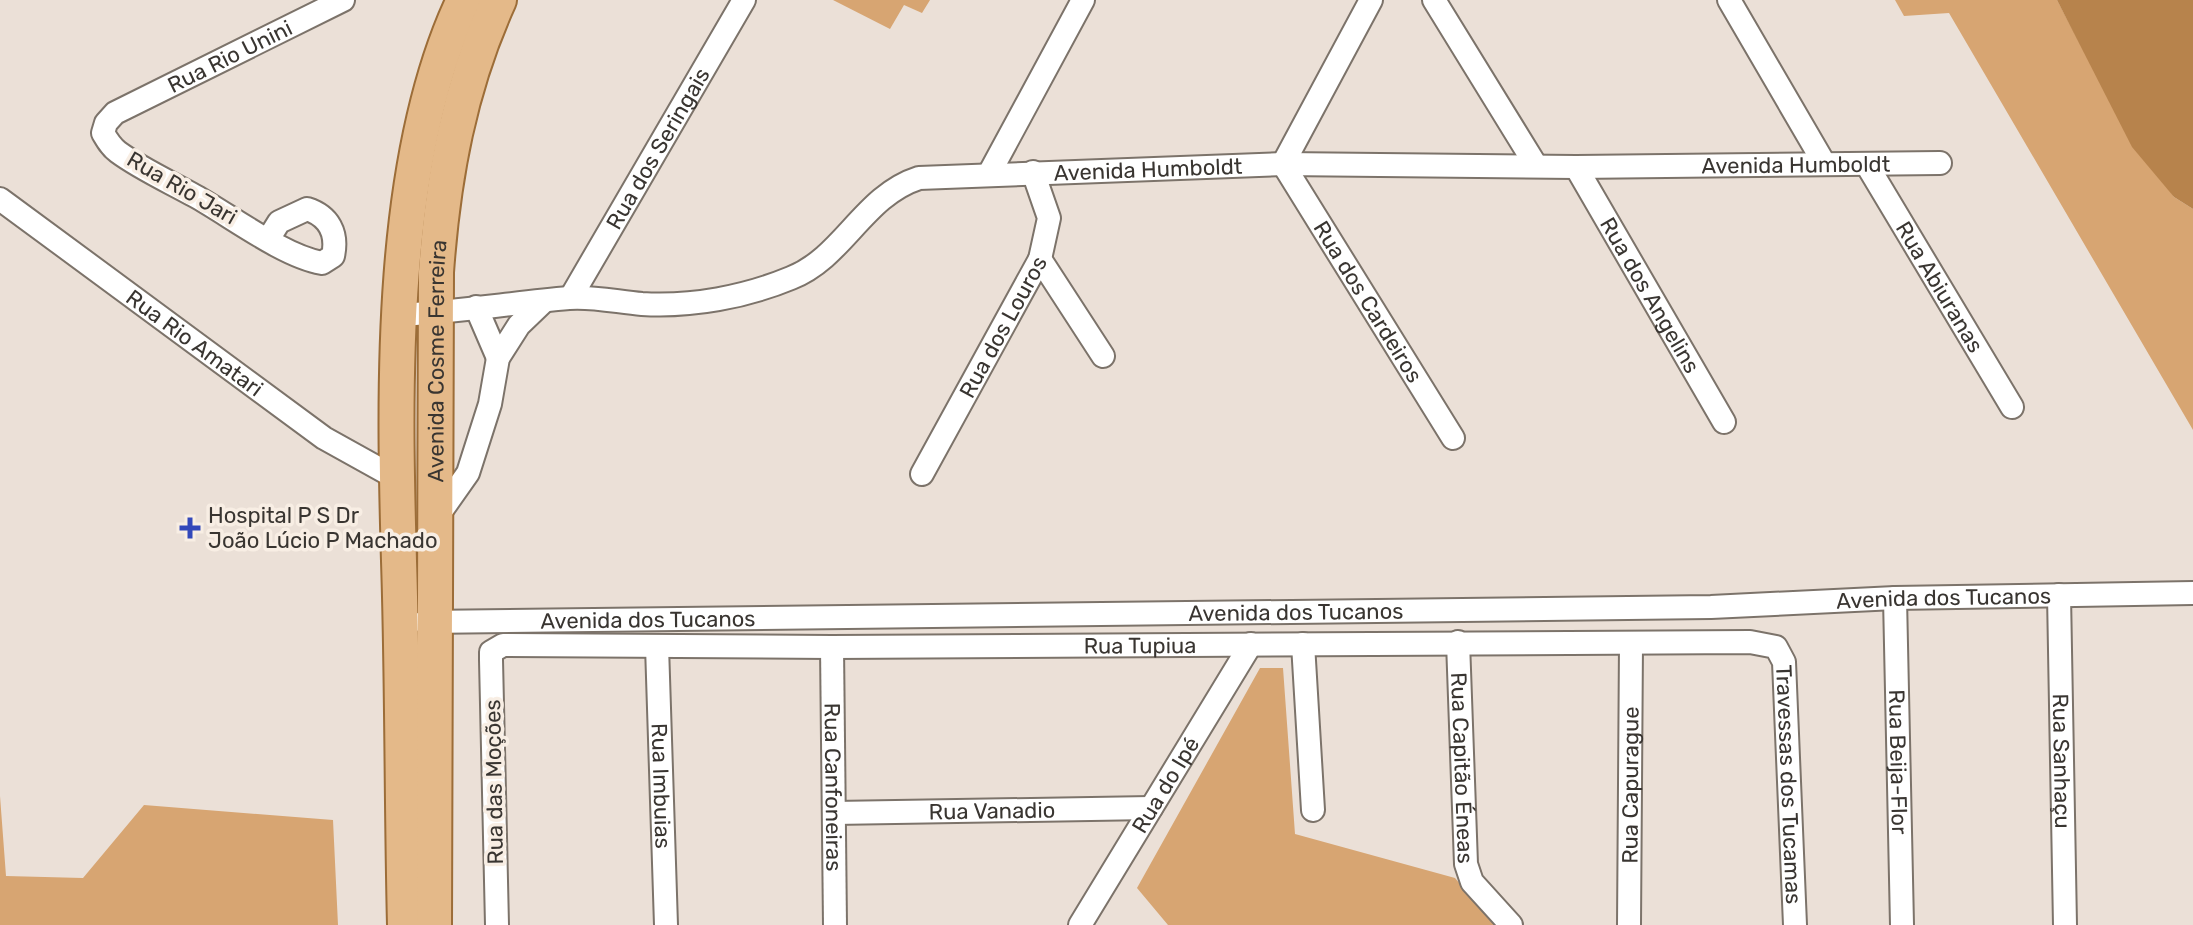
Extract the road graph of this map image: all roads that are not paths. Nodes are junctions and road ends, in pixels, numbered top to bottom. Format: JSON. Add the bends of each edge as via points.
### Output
{"nodes":[{"id":1,"x":343,"y":0,"type":"edge"},
{"id":2,"x":464,"y":0,"type":"edge"},
{"id":3,"x":499,"y":0,"type":"edge"},
{"id":4,"x":744,"y":0,"type":"edge"},
{"id":5,"x":1083,"y":0,"type":"edge"},
{"id":6,"x":1371,"y":0,"type":"edge"},
{"id":7,"x":1434,"y":0,"type":"edge"},
{"id":8,"x":1729,"y":0,"type":"edge"},
{"id":9,"x":115,"y":113,"type":"joint"},
{"id":10,"x":1824,"y":163,"type":"junction"},
{"id":11,"x":1940,"y":163,"type":"dead end"},
{"id":12,"x":1283,"y":164,"type":"junction"},
{"id":13,"x":1535,"y":164,"type":"junction"},
{"id":14,"x":1867,"y":165,"type":"junction"},
{"id":15,"x":1576,"y":167,"type":"junction"},
{"id":16,"x":1033,"y":172,"type":"junction"},
{"id":17,"x":989,"y":174,"type":"junction"},
{"id":18,"x":0,"y":199,"type":"edge"},
{"id":19,"x":269,"y":238,"type":"dead end"},
{"id":20,"x":1040,"y":259,"type":"junction"},
{"id":21,"x":571,"y":297,"type":"junction"},
{"id":22,"x":543,"y":302,"type":"junction"},
{"id":23,"x":476,"y":307,"type":"junction"},
{"id":24,"x":437,"y":313,"type":"junction"},
{"id":25,"x":399,"y":315,"type":"junction"},
{"id":26,"x":1103,"y":356,"type":"dead end"},
{"id":27,"x":498,"y":358,"type":"junction"},
{"id":28,"x":2012,"y":407,"type":"dead end"},
{"id":29,"x":1724,"y":422,"type":"dead end"},
{"id":30,"x":1453,"y":438,"type":"dead end"},
{"id":31,"x":922,"y":474,"type":"dead end"},
{"id":32,"x":396,"y":478,"type":"junction"},
{"id":33,"x":437,"y":517,"type":"junction"},
{"id":34,"x":2193,"y":593,"type":"edge"},
{"id":35,"x":2059,"y":595,"type":"junction"},
{"id":36,"x":1895,"y":598,"type":"junction"},
{"id":37,"x":399,"y":621,"type":"junction"},
{"id":38,"x":435,"y":623,"type":"junction"},
{"id":39,"x":1458,"y":642,"type":"junction"},
{"id":40,"x":1251,"y":644,"type":"junction"},
{"id":41,"x":1303,"y":644,"type":"junction"},
{"id":42,"x":1631,"y":644,"type":"junction"},
{"id":43,"x":503,"y":645,"type":"joint"},
{"id":44,"x":657,"y":646,"type":"junction"},
{"id":45,"x":832,"y":647,"type":"junction"},
{"id":46,"x":1776,"y":647,"type":"joint"},
{"id":47,"x":1151,"y":808,"type":"junction"},
{"id":48,"x":1313,"y":810,"type":"dead end"},
{"id":49,"x":834,"y":813,"type":"junction"},
{"id":50,"x":405,"y":925,"type":"edge"},
{"id":51,"x":434,"y":925,"type":"edge"},
{"id":52,"x":497,"y":925,"type":"edge"},
{"id":53,"x":666,"y":925,"type":"edge"},
{"id":54,"x":835,"y":925,"type":"edge"},
{"id":55,"x":1080,"y":925,"type":"edge"},
{"id":56,"x":1511,"y":925,"type":"edge"},
{"id":57,"x":1629,"y":925,"type":"edge"},
{"id":58,"x":1795,"y":925,"type":"edge"},
{"id":59,"x":1902,"y":925,"type":"edge"},
{"id":60,"x":2065,"y":925,"type":"edge"}],
"edges":[{"from":1,"to":9,"type":"street","name":"Rua Rio Unini"},
{"from":2,"to":25,"type":"main road","name":"Avenida Cosme Ferreira","via":[[437,72],[420,142]]},
{"from":3,"to":24,"type":"main road","name":"Avenida Cosme Ferreira","via":[[461,106],[442,191]]},
{"from":4,"to":21,"type":"street","name":"Rua dos Seringais"},
{"from":5,"to":17,"type":"street"},
{"from":6,"to":12,"type":"street"},
{"from":7,"to":13,"type":"street"},
{"from":8,"to":10,"type":"street"},
{"from":9,"to":19,"type":"street","name":"Rua Rio Jari","via":[[103,133],[119,153]]},
{"from":10,"to":14,"type":"street","name":"Avenida Humboldt"},
{"from":10,"to":15,"type":"street","name":"Avenida Humboldt"},
{"from":11,"to":14,"type":"street","name":"Avenida Humboldt"},
{"from":12,"to":13,"type":"street","name":"Avenida Humboldt"},
{"from":12,"to":16,"type":"street","name":"Avenida Humboldt"},
{"from":12,"to":30,"type":"street","name":"Rua dos Cardeiros"},
{"from":13,"to":15,"type":"street","name":"Avenida Humboldt"},
{"from":14,"to":28,"type":"street","name":"Rua Abiuranas"},
{"from":15,"to":29,"type":"street","name":"Rua dos Angelins"},
{"from":16,"to":17,"type":"street","name":"Avenida Humboldt"},
{"from":16,"to":20,"type":"street","name":"Rua dos Louros","via":[[1049,218]]},
{"from":17,"to":21,"type":"street","name":"Avenida Humboldt","via":[[919,178],[897,185],[870,206],[823,259],[796,277],[754,292],[646,304]]},
{"from":18,"to":32,"type":"street","name":"Rua Rio Amatari","via":[[324,438]]},
{"from":20,"to":26,"type":"street"},
{"from":20,"to":31,"type":"street","name":"Rua dos Louros"},
{"from":21,"to":22,"type":"street","name":"Avenida Humboldt"},
{"from":22,"to":23,"type":"street","name":"Avenida Humboldt"},
{"from":22,"to":27,"type":"street","via":[[519,325]]},
{"from":23,"to":24,"type":"street","name":"Avenida Humboldt"},
{"from":23,"to":27,"type":"street"},
{"from":24,"to":25,"type":"street","name":"Avenida Humboldt"},
{"from":24,"to":33,"type":"main road","name":"Avenida Cosme Ferreira"},
{"from":25,"to":32,"type":"main road","name":"Avenida Cosme Ferreira"},
{"from":27,"to":33,"type":"street","via":[[468,473]]},
{"from":32,"to":37,"type":"main road","name":"Avenida Cosme Ferreira"},
{"from":33,"to":38,"type":"main road","name":"Avenida Cosme Ferreira"},
{"from":34,"to":35,"type":"street","name":"Avenida dos Tucanos"},
{"from":35,"to":36,"type":"street","name":"Avenida dos Tucanos"},
{"from":35,"to":60,"type":"street","name":"Rua Sanhaçu"},
{"from":36,"to":38,"type":"street","name":"Avenida dos Tucanos","via":[[1711,607]]},
{"from":36,"to":59,"type":"street","name":"Rua Beija-Flor"},
{"from":37,"to":38,"type":"street","name":"Avenida dos Tucanos"},
{"from":37,"to":50,"type":"main road","name":"Avenida Cosme Ferreira"},
{"from":38,"to":51,"type":"main road","name":"Avenida Cosme Ferreira"},
{"from":39,"to":41,"type":"street","name":"Rua Tupiua"},
{"from":39,"to":42,"type":"street","name":"Rua Tupiua"},
{"from":39,"to":56,"type":"street","name":"Rua Capitão Éneas","via":[[1466,864],[1472,882]]},
{"from":40,"to":41,"type":"street","name":"Rua Tupiua"},
{"from":40,"to":45,"type":"street","name":"Rua Tupiua"},
{"from":40,"to":47,"type":"street","name":"Rua do Ipé"},
{"from":41,"to":48,"type":"street"},
{"from":42,"to":46,"type":"street","name":"Rua Tupiua","via":[[1750,642]]},
{"from":42,"to":57,"type":"street","name":"Rua Capurague"},
{"from":43,"to":44,"type":"street","name":"Rua Tupiua"},
{"from":43,"to":52,"type":"street","name":"Rua das Moções","via":[[491,652]]},
{"from":44,"to":45,"type":"street","name":"Rua Tupiua"},
{"from":44,"to":53,"type":"street","name":"Rua Imbuias"},
{"from":45,"to":49,"type":"street","name":"Rua Canfoneiras"},
{"from":46,"to":58,"type":"street","name":"Travessas dos Tucamas","via":[[1784,662]]},
{"from":47,"to":49,"type":"street","name":"Rua Vanadio"},
{"from":47,"to":55,"type":"street","name":"Rua do Ipé"},
{"from":49,"to":54,"type":"street","name":"Rua Canfoneiras"}]}
